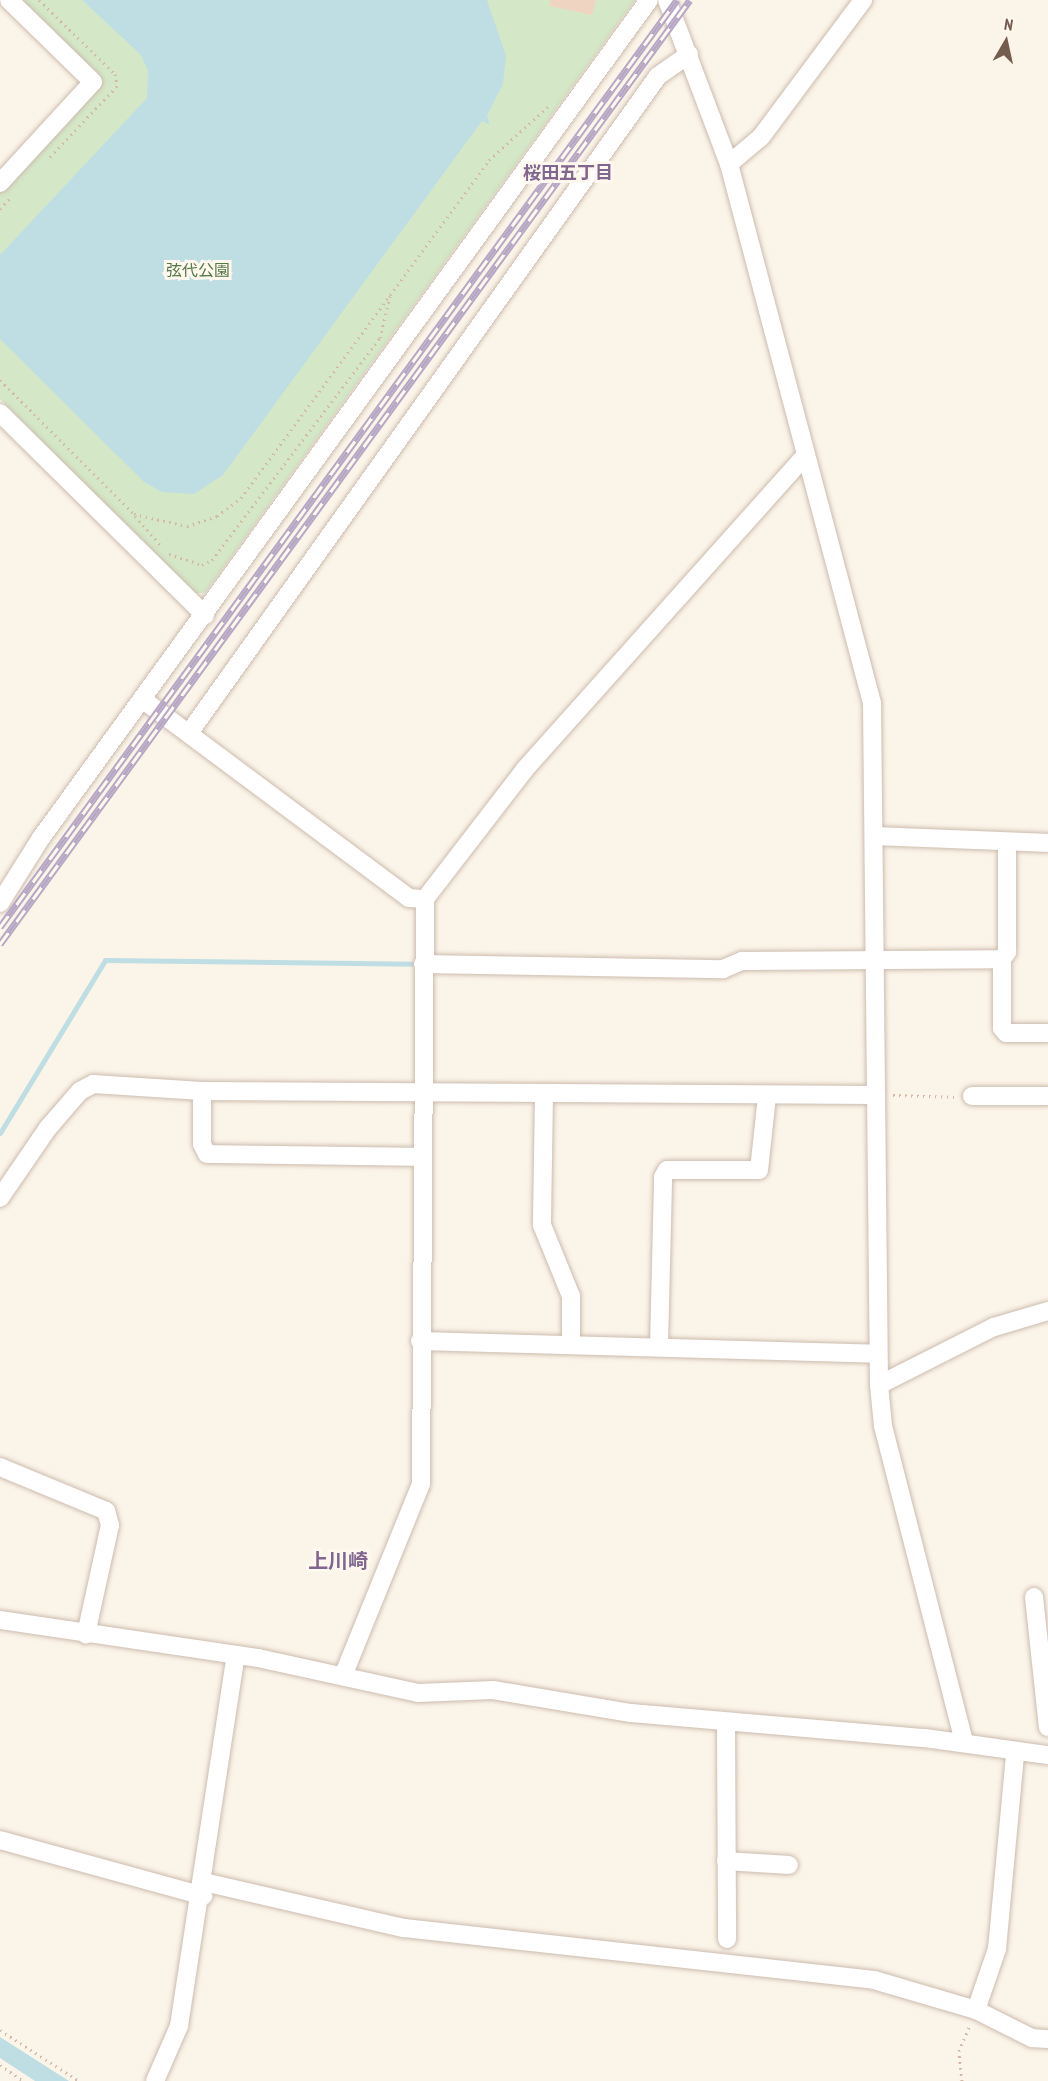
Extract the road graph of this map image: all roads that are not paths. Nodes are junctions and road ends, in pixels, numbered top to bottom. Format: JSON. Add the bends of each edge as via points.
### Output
{"nodes":[{"id":1,"x":9,"y":0,"type":"edge"},
{"id":2,"x":650,"y":0,"type":"edge"},
{"id":3,"x":667,"y":0,"type":"edge"},
{"id":4,"x":863,"y":0,"type":"edge"},
{"id":5,"x":689,"y":54,"type":"junction"},
{"id":6,"x":729,"y":164,"type":"junction"},
{"id":7,"x":3,"y":176,"type":"edge"},
{"id":8,"x":0,"y":413,"type":"edge"},
{"id":9,"x":806,"y":456,"type":"junction"},
{"id":10,"x":205,"y":615,"type":"junction"},
{"id":11,"x":142,"y":699,"type":"junction"},
{"id":12,"x":189,"y":733,"type":"junction"},
{"id":13,"x":877,"y":836,"type":"junction"},
{"id":14,"x":1007,"y":843,"type":"junction"},
{"id":15,"x":1048,"y":843,"type":"edge"},
{"id":16,"x":425,"y":899,"type":"junction"},
{"id":17,"x":0,"y":903,"type":"edge"},
{"id":18,"x":876,"y":958,"type":"junction"},
{"id":19,"x":1002,"y":959,"type":"junction"},
{"id":20,"x":423,"y":964,"type":"junction"},
{"id":21,"x":1048,"y":1033,"type":"edge"},
{"id":22,"x":202,"y":1091,"type":"junction"},
{"id":23,"x":423,"y":1092,"type":"junction"},
{"id":24,"x":544,"y":1093,"type":"junction"},
{"id":25,"x":875,"y":1095,"type":"junction"},
{"id":26,"x":767,"y":1096,"type":"junction"},
{"id":27,"x":972,"y":1096,"type":"road end"},
{"id":28,"x":1048,"y":1096,"type":"edge"},
{"id":29,"x":421,"y":1157,"type":"junction"},
{"id":30,"x":0,"y":1198,"type":"edge"},
{"id":31,"x":1048,"y":1311,"type":"edge"},
{"id":32,"x":420,"y":1341,"type":"junction"},
{"id":33,"x":571,"y":1345,"type":"junction"},
{"id":34,"x":659,"y":1346,"type":"junction"},
{"id":35,"x":877,"y":1354,"type":"junction"},
{"id":36,"x":879,"y":1385,"type":"junction"},
{"id":37,"x":0,"y":1467,"type":"edge"},
{"id":38,"x":1034,"y":1597,"type":"dead end"},
{"id":39,"x":0,"y":1620,"type":"edge"},
{"id":40,"x":86,"y":1634,"type":"junction"},
{"id":41,"x":236,"y":1655,"type":"junction"},
{"id":42,"x":343,"y":1676,"type":"junction"},
{"id":43,"x":726,"y":1722,"type":"junction"},
{"id":44,"x":1048,"y":1727,"type":"edge"},
{"id":45,"x":964,"y":1742,"type":"junction"},
{"id":46,"x":1016,"y":1754,"type":"junction"},
{"id":47,"x":1048,"y":1755,"type":"edge"},
{"id":48,"x":0,"y":1840,"type":"edge"},
{"id":49,"x":726,"y":1861,"type":"junction"},
{"id":50,"x":789,"y":1865,"type":"dead end"},
{"id":51,"x":203,"y":1889,"type":"junction"},
{"id":52,"x":727,"y":1939,"type":"dead end"},
{"id":53,"x":976,"y":2010,"type":"junction"},
{"id":54,"x":1048,"y":2039,"type":"edge"},
{"id":55,"x":155,"y":2081,"type":"edge"}],
"edges":[{"from":1,"to":7,"type":"street","via":[[93,82]]},
{"from":2,"to":10,"type":"street"},
{"from":3,"to":5,"type":"street"},
{"from":4,"to":6,"type":"street","via":[[761,137]]},
{"from":5,"to":6,"type":"street"},
{"from":5,"to":12,"type":"street","via":[[657,76]]},
{"from":6,"to":9,"type":"street"},
{"from":8,"to":10,"type":"street"},
{"from":9,"to":13,"type":"street","via":[[872,703]]},
{"from":9,"to":16,"type":"street","via":[[525,769]]},
{"from":10,"to":11,"type":"street"},
{"from":11,"to":12,"type":"street"},
{"from":11,"to":17,"type":"street","via":[[41,838]]},
{"from":12,"to":16,"type":"street","via":[[409,898]]},
{"from":13,"to":14,"type":"street"},
{"from":13,"to":18,"type":"street"},
{"from":14,"to":15,"type":"street"},
{"from":14,"to":19,"type":"street","via":[[1007,952]]},
{"from":16,"to":20,"type":"street"},
{"from":18,"to":19,"type":"street"},
{"from":18,"to":20,"type":"street","via":[[742,961],[723,969]]},
{"from":18,"to":25,"type":"street"},
{"from":19,"to":21,"type":"street","via":[[1002,1028],[1006,1033]]},
{"from":20,"to":23,"type":"street"},
{"from":22,"to":23,"type":"street"},
{"from":22,"to":29,"type":"street","via":[[202,1144],[207,1154]]},
{"from":22,"to":30,"type":"street","via":[[86,1087]]},
{"from":23,"to":24,"type":"street"},
{"from":23,"to":29,"type":"street"},
{"from":24,"to":26,"type":"street"},
{"from":24,"to":33,"type":"street","via":[[542,1225],[572,1296]]},
{"from":25,"to":26,"type":"street"},
{"from":25,"to":35,"type":"street"},
{"from":26,"to":34,"type":"street","via":[[759,1170],[667,1170],[663,1177]]},
{"from":27,"to":28,"type":"street"},
{"from":29,"to":32,"type":"street"},
{"from":31,"to":36,"type":"street","via":[[994,1327]]},
{"from":32,"to":33,"type":"street"},
{"from":32,"to":42,"type":"street","via":[[421,1484]]},
{"from":33,"to":34,"type":"street"},
{"from":34,"to":35,"type":"street"},
{"from":35,"to":36,"type":"street"},
{"from":36,"to":45,"type":"street","via":[[883,1426]]},
{"from":37,"to":40,"type":"street","via":[[106,1511],[110,1525]]},
{"from":38,"to":44,"type":"street"},
{"from":39,"to":40,"type":"street"},
{"from":40,"to":41,"type":"street"},
{"from":41,"to":42,"type":"street"},
{"from":41,"to":51,"type":"street"},
{"from":42,"to":43,"type":"street","via":[[418,1693],[493,1690]]},
{"from":43,"to":45,"type":"street"},
{"from":43,"to":49,"type":"street"},
{"from":45,"to":46,"type":"street"},
{"from":46,"to":47,"type":"street"},
{"from":46,"to":53,"type":"street","via":[[997,1948]]},
{"from":48,"to":51,"type":"street"},
{"from":49,"to":50,"type":"street"},
{"from":49,"to":52,"type":"street"},
{"from":51,"to":53,"type":"street","via":[[404,1928],[874,1980]]},
{"from":51,"to":55,"type":"street","via":[[179,2026]]},
{"from":53,"to":54,"type":"street","via":[[1032,2038]]}]}
